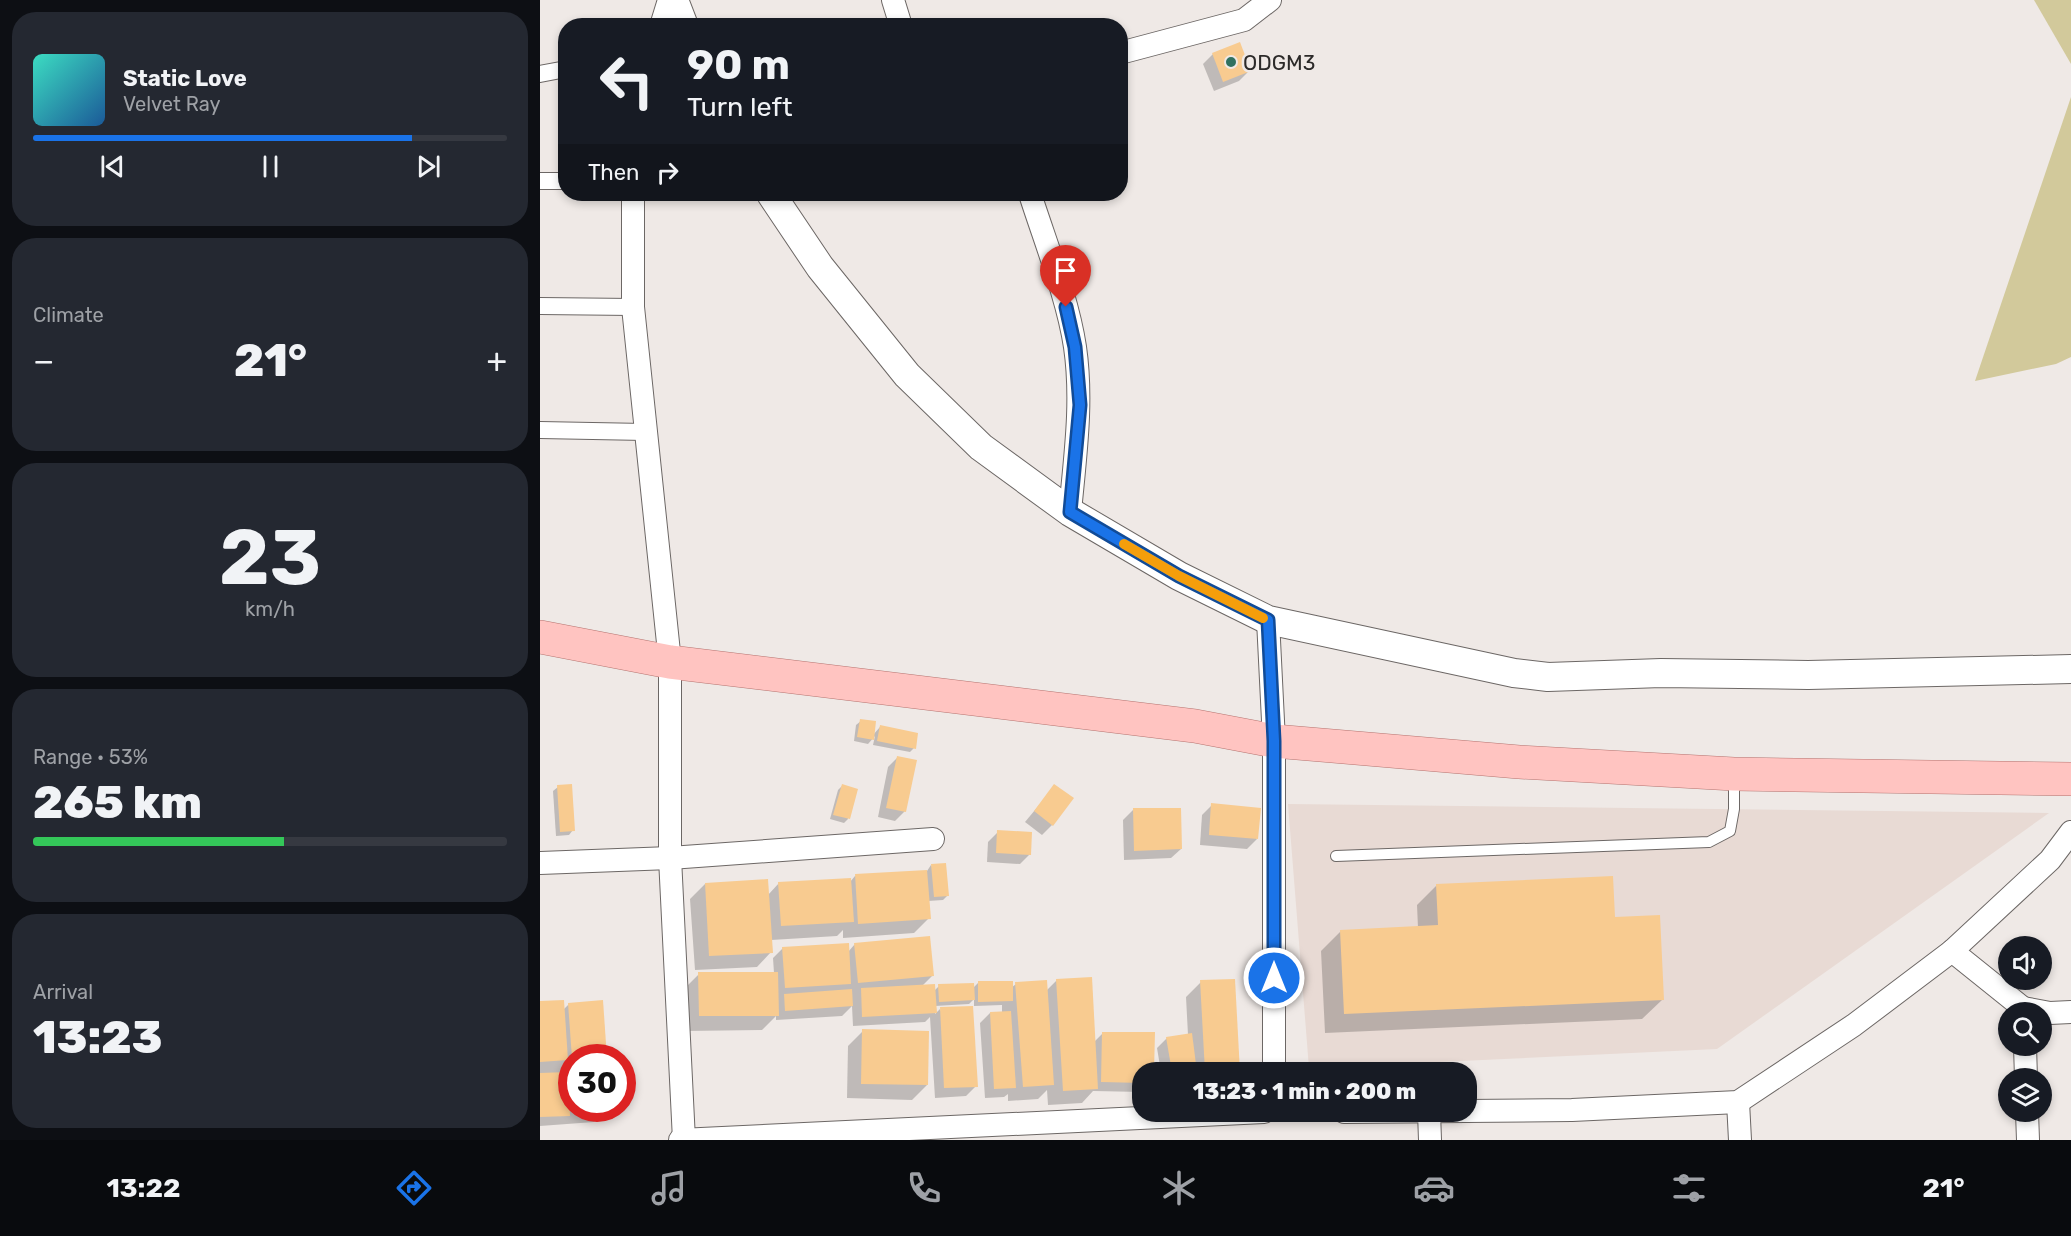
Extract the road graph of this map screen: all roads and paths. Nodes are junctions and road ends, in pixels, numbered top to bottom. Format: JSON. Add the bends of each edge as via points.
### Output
{"nodes":[{"id":1,"x":669,"y":0,"type":"edge"},
{"id":2,"x":674,"y":0,"type":"edge"},
{"id":3,"x":893,"y":0,"type":"edge"},
{"id":4,"x":1269,"y":0,"type":"edge"},
{"id":5,"x":663,"y":18,"type":"edge"},
{"id":6,"x":681,"y":18,"type":"edge"},
{"id":7,"x":899,"y":18,"type":"edge"},
{"id":8,"x":1128,"y":51,"type":"edge"},
{"id":9,"x":558,"y":71,"type":"edge"},
{"id":10,"x":540,"y":74,"type":"edge"},
{"id":11,"x":540,"y":181,"type":"edge"},
{"id":12,"x":558,"y":181,"type":"edge"},
{"id":13,"x":633,"y":201,"type":"edge"},
{"id":14,"x":776,"y":201,"type":"edge"},
{"id":15,"x":1032,"y":201,"type":"edge"},
{"id":16,"x":540,"y":306,"type":"edge"},
{"id":17,"x":633,"y":307,"type":"junction"},
{"id":18,"x":540,"y":430,"type":"edge"},
{"id":19,"x":645,"y":432,"type":"junction"},
{"id":20,"x":1070,"y":512,"type":"junction"},
{"id":21,"x":1268,"y":620,"type":"junction"},
{"id":22,"x":540,"y":637,"type":"edge"},
{"id":23,"x":670,"y":662,"type":"junction"},
{"id":24,"x":2071,"y":669,"type":"edge"},
{"id":25,"x":1274,"y":741,"type":"junction"},
{"id":26,"x":1734,"y":774,"type":"junction"},
{"id":27,"x":2071,"y":779,"type":"edge"},
{"id":28,"x":2071,"y":832,"type":"edge"},
{"id":29,"x":933,"y":839,"type":"dead end"},
{"id":30,"x":1336,"y":856,"type":"dead end"},
{"id":31,"x":670,"y":858,"type":"junction"},
{"id":32,"x":540,"y":863,"type":"edge"},
{"id":33,"x":1952,"y":951,"type":"junction"},
{"id":34,"x":2013,"y":1002,"type":"edge"},
{"id":35,"x":2071,"y":1012,"type":"edge"},
{"id":36,"x":2052,"y":1013,"type":"edge"},
{"id":37,"x":1274,"y":1062,"type":"edge"},
{"id":38,"x":1738,"y":1102,"type":"junction"},
{"id":39,"x":1477,"y":1111,"type":"edge"},
{"id":40,"x":1132,"y":1118,"type":"edge"},
{"id":41,"x":1429,"y":1122,"type":"edge"},
{"id":42,"x":2027,"y":1122,"type":"edge"},
{"id":43,"x":682,"y":1140,"type":"edge"},
{"id":44,"x":1430,"y":1140,"type":"edge"},
{"id":45,"x":1740,"y":1140,"type":"edge"},
{"id":46,"x":2028,"y":1140,"type":"edge"}],
"edges":[{"from":1,"to":5,"type":"street"},
{"from":2,"to":6,"type":"street"},
{"from":3,"to":7,"type":"street"},
{"from":4,"to":8,"type":"street","via":[[1244,20]]},
{"from":9,"to":10,"type":"street"},
{"from":11,"to":12,"type":"street"},
{"from":13,"to":17,"type":"street"},
{"from":14,"to":20,"type":"street","via":[[820,267],[907,375],[981,447]]},
{"from":15,"to":20,"type":"street","via":[[1075,347],[1080,405]]},
{"from":16,"to":17,"type":"street"},
{"from":17,"to":19,"type":"street"},
{"from":18,"to":19,"type":"street"},
{"from":19,"to":23,"type":"street"},
{"from":20,"to":21,"type":"street","via":[[1179,576]]},
{"from":21,"to":24,"type":"street","via":[[1548,677]]},
{"from":21,"to":25,"type":"street"},
{"from":22,"to":23,"type":"main road"},
{"from":23,"to":25,"type":"main road","via":[[1195,726]]},
{"from":23,"to":31,"type":"street"},
{"from":25,"to":26,"type":"main road","via":[[1519,762]]},
{"from":25,"to":37,"type":"street"},
{"from":26,"to":27,"type":"main road"},
{"from":26,"to":30,"type":"lane","via":[[1730,831],[1709,842]]},
{"from":28,"to":33,"type":"street","via":[[2050,860]]},
{"from":29,"to":31,"type":"street"},
{"from":31,"to":32,"type":"street"},
{"from":31,"to":43,"type":"street"},
{"from":33,"to":34,"type":"street"},
{"from":33,"to":38,"type":"street","via":[[1854,1025]]},
{"from":35,"to":36,"type":"street"},
{"from":38,"to":39,"type":"street"},
{"from":38,"to":45,"type":"street"},
{"from":40,"to":43,"type":"street"},
{"from":41,"to":44,"type":"street"},
{"from":42,"to":46,"type":"street"}]}
